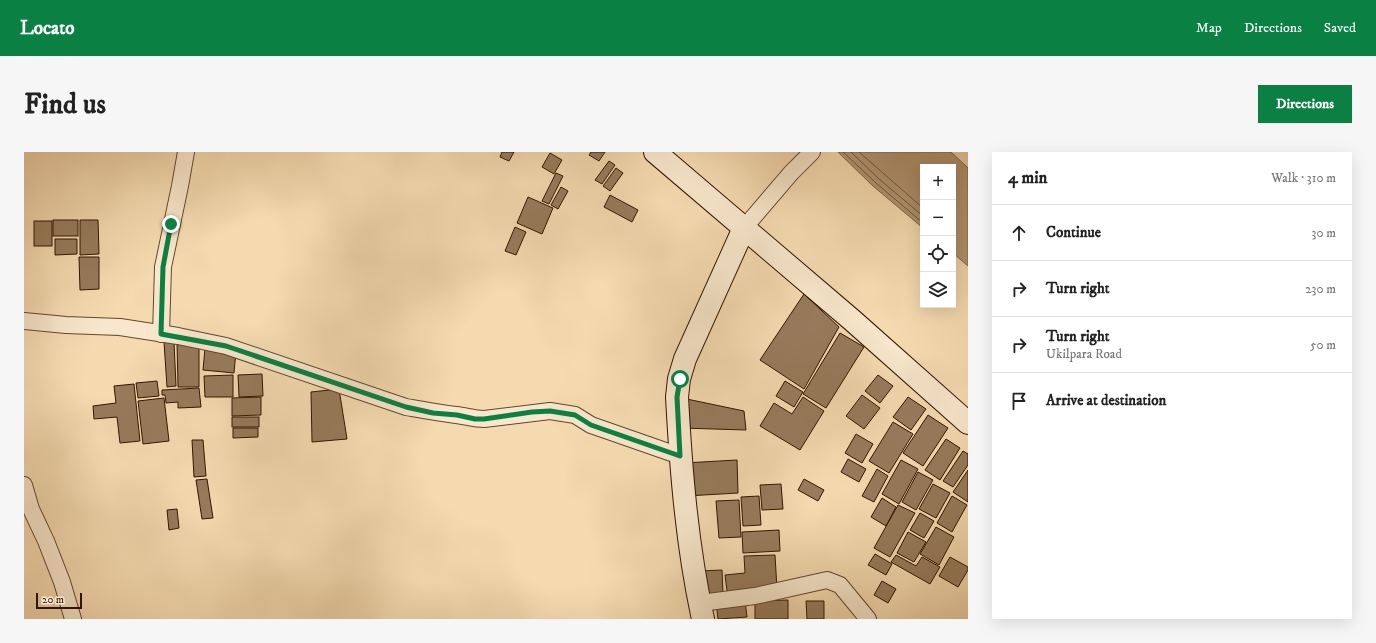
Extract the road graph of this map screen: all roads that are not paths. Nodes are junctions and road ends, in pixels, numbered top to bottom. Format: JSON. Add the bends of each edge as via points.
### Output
{"nodes":[{"id":1,"x":186,"y":152,"type":"edge"},
{"id":2,"x":655,"y":152,"type":"edge"},
{"id":3,"x":812,"y":152,"type":"edge"},
{"id":4,"x":744,"y":228,"type":"junction"},
{"id":5,"x":24,"y":321,"type":"edge"},
{"id":6,"x":161,"y":334,"type":"junction"},
{"id":7,"x":968,"y":423,"type":"edge"},
{"id":8,"x":680,"y":456,"type":"junction"},
{"id":9,"x":24,"y":485,"type":"edge"},
{"id":10,"x":701,"y":611,"type":"edge"},
{"id":11,"x":73,"y":619,"type":"edge"},
{"id":12,"x":868,"y":619,"type":"edge"}],
"edges":[{"from":1,"to":6,"type":"street","via":[[163,267]]},
{"from":2,"to":4,"type":"main road"},
{"from":3,"to":4,"type":"street"},
{"from":4,"to":7,"type":"main road"},
{"from":4,"to":8,"type":"main road","via":[[685,359],[677,397]]},
{"from":5,"to":6,"type":"street","via":[[120,327]]},
{"from":6,"to":8,"type":"street","via":[[226,346],[406,407],[433,413],[480,419],[550,411],[575,415],[591,425]]},
{"from":8,"to":10,"type":"main road","via":[[690,549]]},
{"from":9,"to":11,"type":"street","via":[[62,582]]},
{"from":10,"to":12,"type":"street","via":[[827,580],[840,584]]}]}
